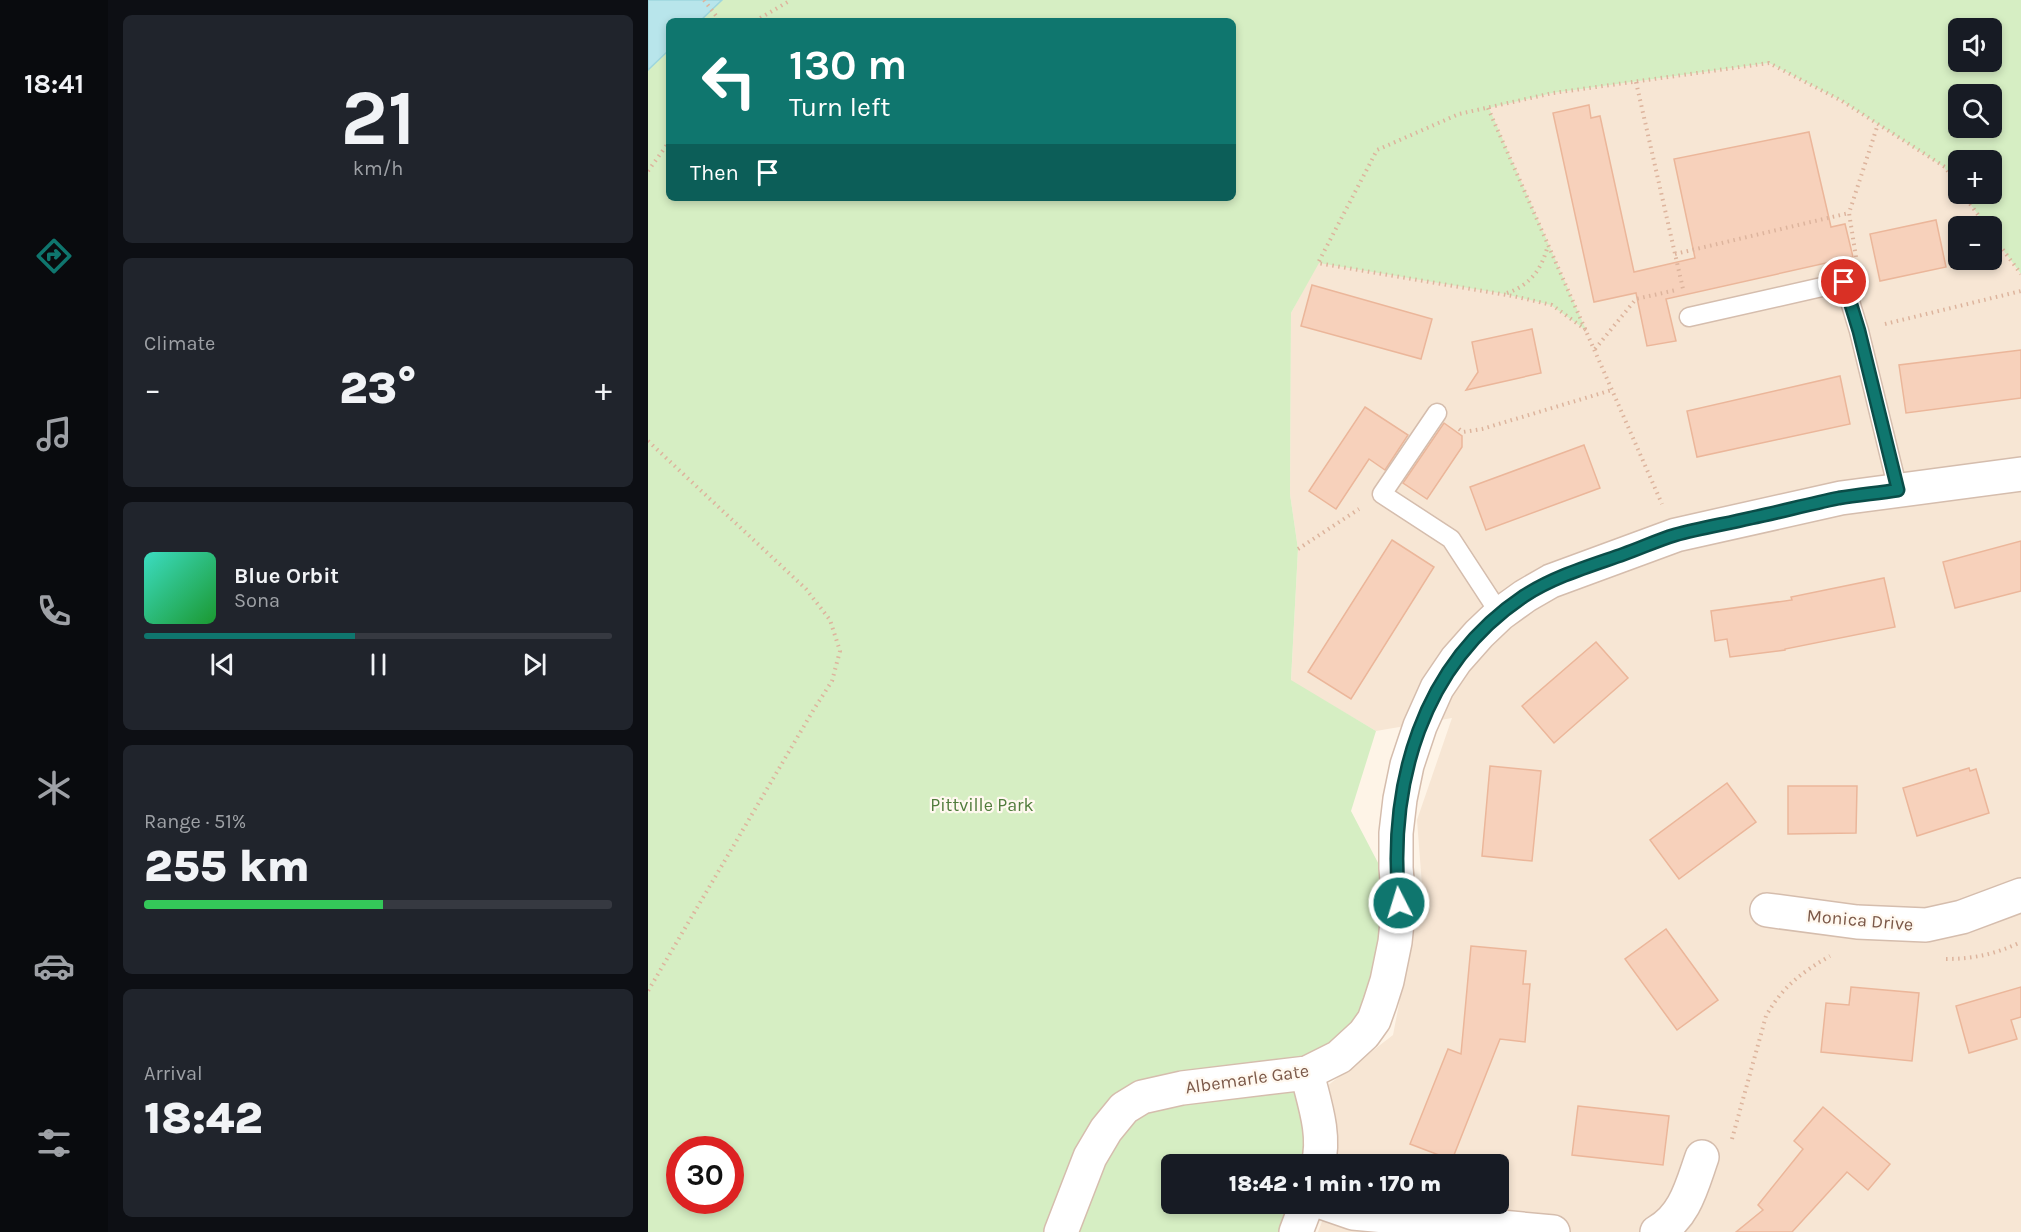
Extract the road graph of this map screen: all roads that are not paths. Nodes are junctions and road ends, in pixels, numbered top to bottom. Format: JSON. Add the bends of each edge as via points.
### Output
{"nodes":[{"id":1,"x":1689,"y":316,"type":"road end"},
{"id":2,"x":1437,"y":413,"type":"road end"},
{"id":3,"x":2021,"y":474,"type":"edge"},
{"id":4,"x":1898,"y":490,"type":"junction"},
{"id":5,"x":1500,"y":614,"type":"junction"},
{"id":6,"x":2021,"y":895,"type":"edge"},
{"id":7,"x":1767,"y":910,"type":"dead end"},
{"id":8,"x":1307,"y":1073,"type":"junction"},
{"id":9,"x":1321,"y":1154,"type":"edge"},
{"id":10,"x":1702,"y":1157,"type":"road end"},
{"id":11,"x":1303,"y":1214,"type":"edge"},
{"id":12,"x":1353,"y":1214,"type":"edge"},
{"id":13,"x":1061,"y":1232,"type":"edge"},
{"id":14,"x":1296,"y":1232,"type":"edge"},
{"id":15,"x":1552,"y":1232,"type":"edge"},
{"id":16,"x":1657,"y":1232,"type":"edge"}],
"edges":[{"from":1,"to":4,"type":"lane","via":[[1844,282]]},
{"from":2,"to":5,"type":"lane","via":[[1382,494],[1451,539]]},
{"from":3,"to":4,"type":"street","name":"Albemarle Gate"},
{"from":4,"to":5,"type":"street","name":"Albemarle Gate","via":[[1841,498],[1676,535],[1551,581]]},
{"from":5,"to":8,"type":"street","name":"Albemarle Gate","via":[[1456,660],[1437,688],[1407,765],[1396,833],[1399,903],[1395,942],[1388,981],[1374,1020],[1339,1057]]},
{"from":6,"to":7,"type":"street","name":"Monica Drive","via":[[1962,917],[1926,925],[1857,922]]},
{"from":8,"to":9,"type":"street","via":[[1321,1136]]},
{"from":8,"to":13,"type":"street","name":"Albemarle Gate","via":[[1182,1088],[1142,1098],[1124,1108],[1090,1157]]},
{"from":10,"to":16,"type":"street","via":[[1677,1216]]},
{"from":11,"to":14,"type":"street"},
{"from":12,"to":15,"type":"street"}]}
